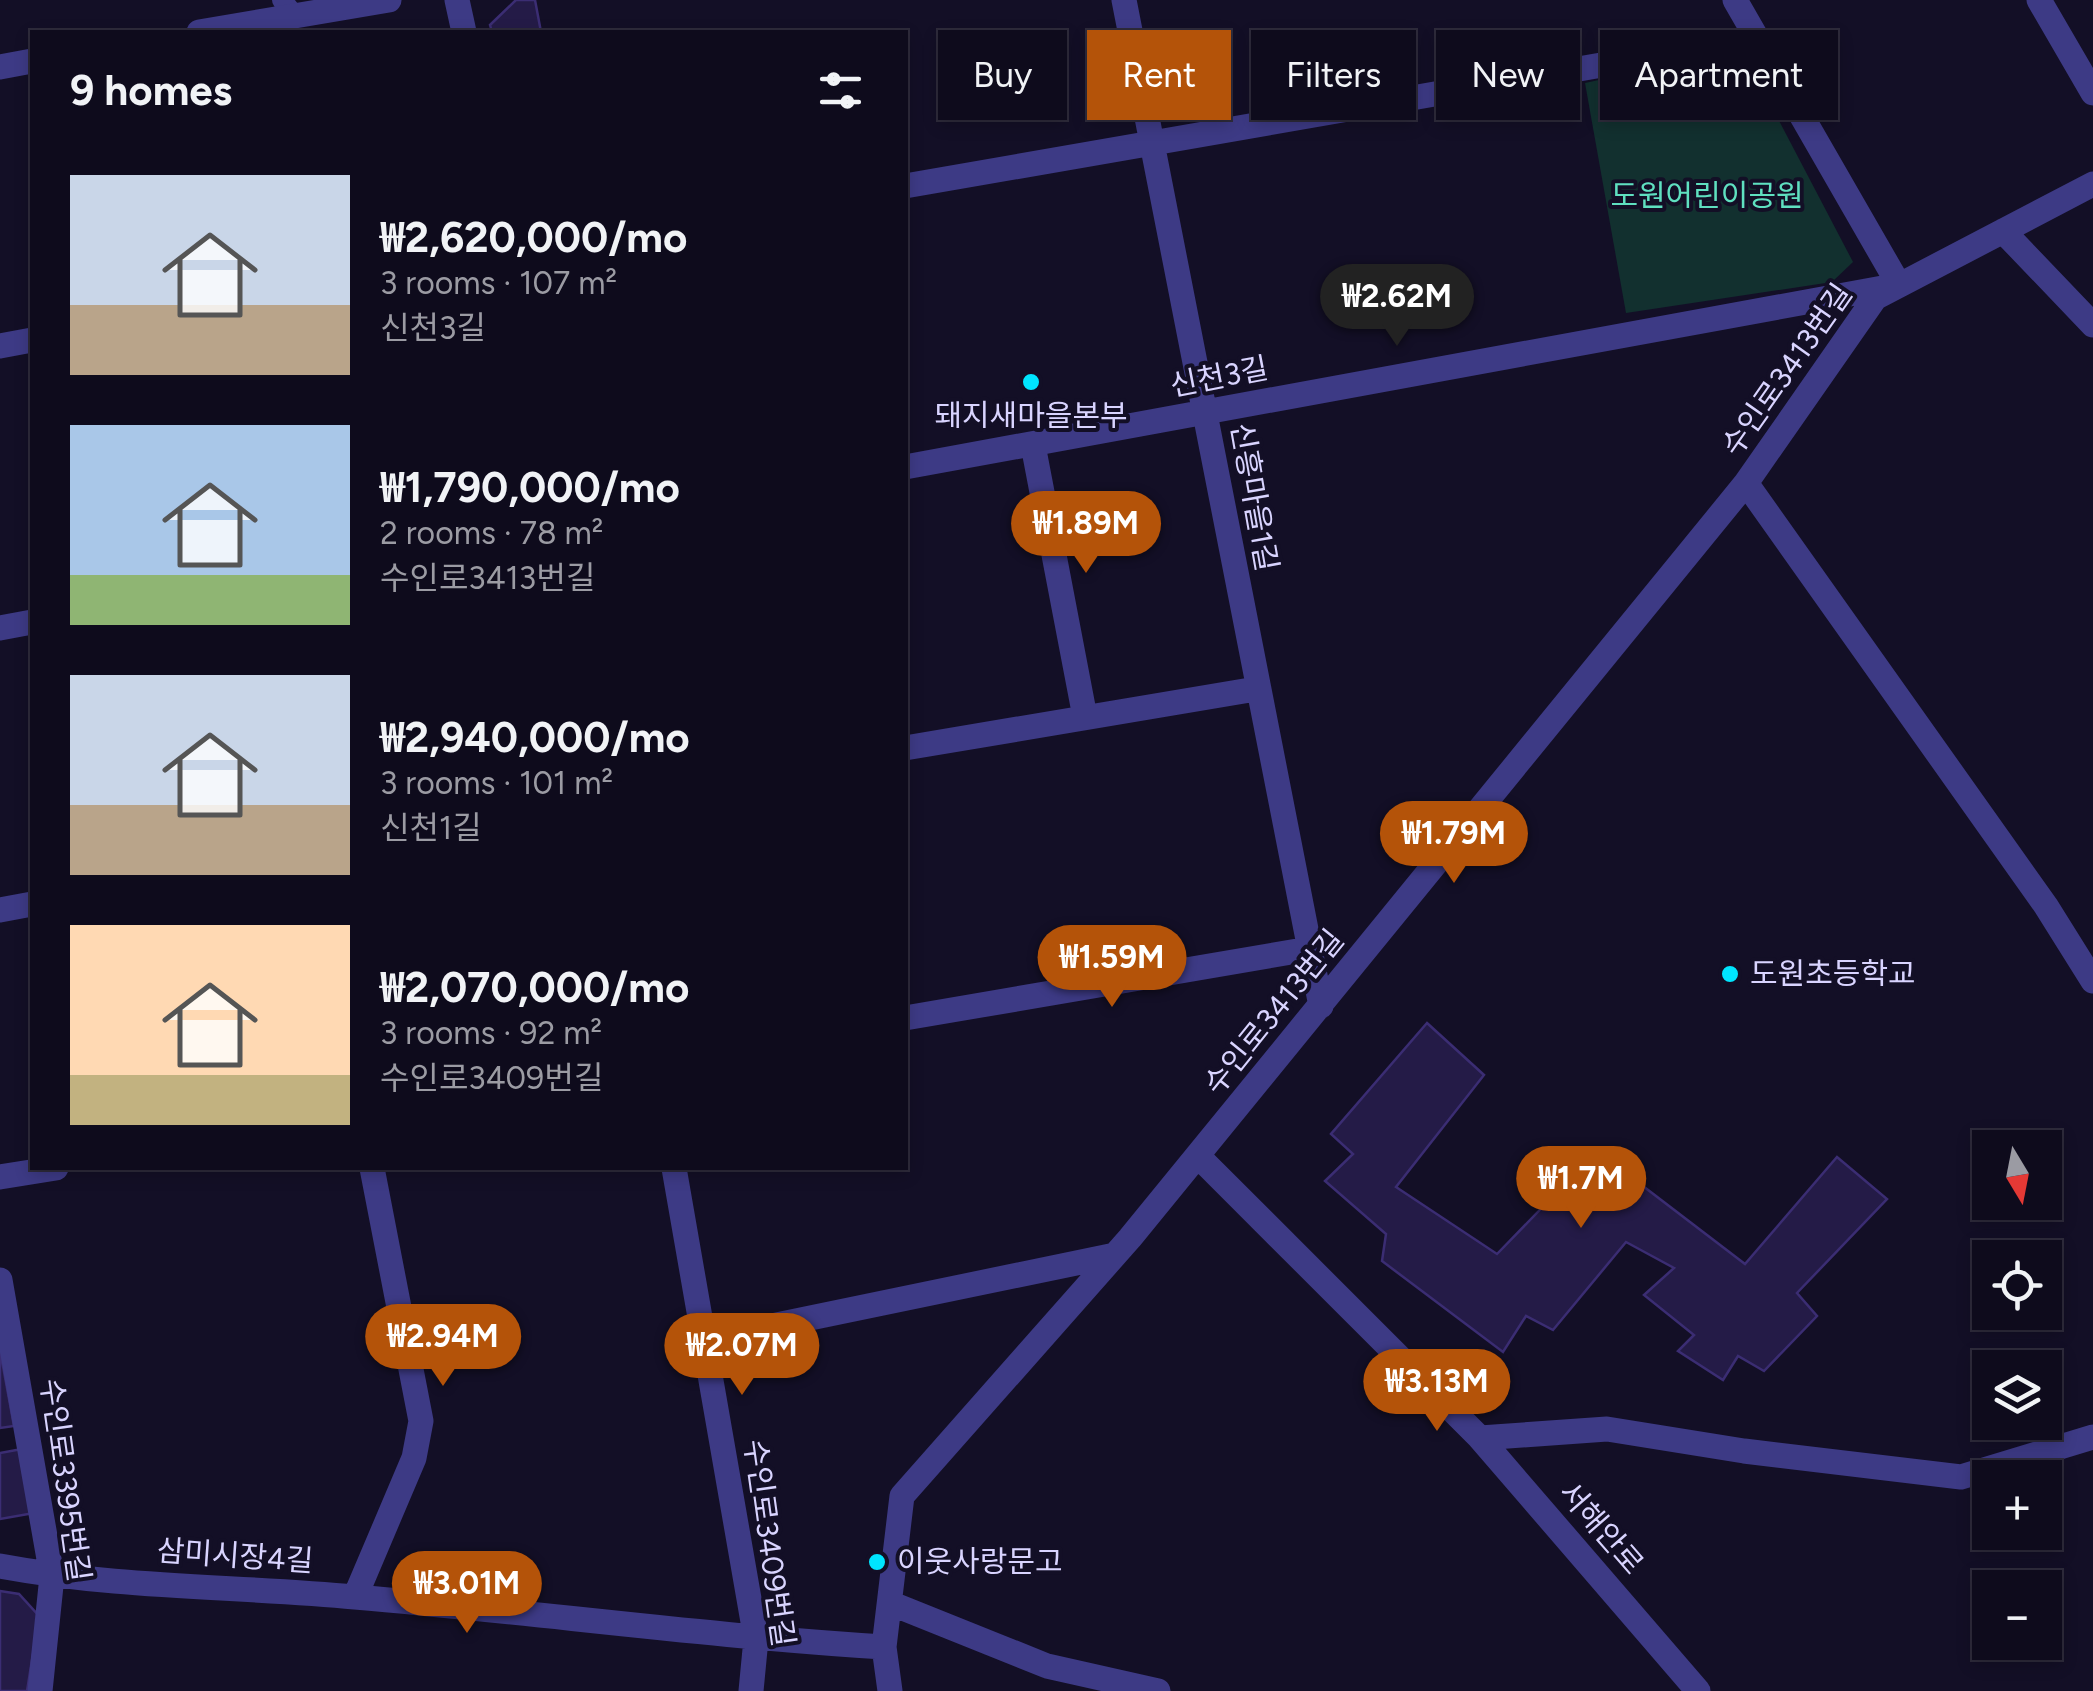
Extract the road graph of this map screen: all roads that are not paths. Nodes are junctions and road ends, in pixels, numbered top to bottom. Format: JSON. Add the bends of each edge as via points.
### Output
{"nodes":[{"id":1,"x":389,"y":0,"type":"edge"},
{"id":2,"x":458,"y":0,"type":"edge"},
{"id":3,"x":1124,"y":0,"type":"edge"},
{"id":4,"x":1735,"y":0,"type":"edge"},
{"id":5,"x":2039,"y":0,"type":"edge"},
{"id":6,"x":289,"y":8,"type":"edge"},
{"id":7,"x":207,"y":30,"type":"edge"},
{"id":8,"x":464,"y":30,"type":"edge"},
{"id":9,"x":1752,"y":30,"type":"edge"},
{"id":10,"x":30,"y":61,"type":"edge"},
{"id":11,"x":1600,"y":65,"type":"edge"},
{"id":12,"x":0,"y":67,"type":"edge"},
{"id":13,"x":2093,"y":93,"type":"edge"},
{"id":14,"x":1803,"y":120,"type":"edge"},
{"id":15,"x":1152,"y":142,"type":"junction"},
{"id":16,"x":2093,"y":184,"type":"edge"},
{"id":17,"x":908,"y":185,"type":"edge"},
{"id":18,"x":2003,"y":231,"type":"junction"},
{"id":19,"x":1899,"y":285,"type":"junction"},
{"id":20,"x":2093,"y":325,"type":"edge"},
{"id":21,"x":30,"y":340,"type":"edge"},
{"id":22,"x":0,"y":346,"type":"edge"},
{"id":23,"x":1205,"y":412,"type":"junction"},
{"id":24,"x":1034,"y":445,"type":"junction"},
{"id":25,"x":908,"y":466,"type":"edge"},
{"id":26,"x":1746,"y":484,"type":"junction"},
{"id":27,"x":30,"y":622,"type":"edge"},
{"id":28,"x":0,"y":628,"type":"edge"},
{"id":29,"x":1256,"y":689,"type":"junction"},
{"id":30,"x":1086,"y":718,"type":"junction"},
{"id":31,"x":908,"y":748,"type":"edge"},
{"id":32,"x":30,"y":904,"type":"edge"},
{"id":33,"x":0,"y":910,"type":"edge"},
{"id":34,"x":1309,"y":949,"type":"junction"},
{"id":35,"x":2093,"y":980,"type":"edge"},
{"id":36,"x":1321,"y":1006,"type":"junction"},
{"id":37,"x":908,"y":1017,"type":"edge"},
{"id":38,"x":1198,"y":1156,"type":"junction"},
{"id":39,"x":45,"y":1170,"type":"edge"},
{"id":40,"x":372,"y":1170,"type":"edge"},
{"id":41,"x":674,"y":1170,"type":"edge"},
{"id":42,"x":0,"y":1178,"type":"edge"},
{"id":43,"x":1115,"y":1255,"type":"junction"},
{"id":44,"x":0,"y":1280,"type":"edge"},
{"id":45,"x":704,"y":1340,"type":"junction"},
{"id":46,"x":2093,"y":1436,"type":"edge"},
{"id":47,"x":1480,"y":1438,"type":"junction"},
{"id":48,"x":0,"y":1566,"type":"edge"},
{"id":49,"x":52,"y":1576,"type":"junction"},
{"id":50,"x":355,"y":1596,"type":"junction"},
{"id":51,"x":890,"y":1602,"type":"junction"},
{"id":52,"x":756,"y":1639,"type":"junction"},
{"id":53,"x":884,"y":1647,"type":"junction"},
{"id":54,"x":40,"y":1691,"type":"edge"},
{"id":55,"x":751,"y":1691,"type":"edge"},
{"id":56,"x":890,"y":1691,"type":"edge"},
{"id":57,"x":1158,"y":1691,"type":"edge"},
{"id":58,"x":1698,"y":1691,"type":"edge"}],
"edges":[{"from":1,"to":6,"type":"street"},
{"from":2,"to":8,"type":"street"},
{"from":3,"to":15,"type":"street","name":"신흥마을1길"},
{"from":4,"to":9,"type":"street"},
{"from":5,"to":13,"type":"street"},
{"from":6,"to":7,"type":"street"},
{"from":10,"to":12,"type":"street"},
{"from":11,"to":15,"type":"street"},
{"from":14,"to":19,"type":"street"},
{"from":15,"to":17,"type":"street"},
{"from":15,"to":23,"type":"street","name":"신흥마을1길"},
{"from":16,"to":18,"type":"street","name":"수인로3413번길"},
{"from":18,"to":19,"type":"street","name":"수인로3413번길"},
{"from":18,"to":20,"type":"street"},
{"from":19,"to":23,"type":"street","name":"신천3길"},
{"from":19,"to":26,"type":"street","name":"수인로3413번길","via":[[1876,298]]},
{"from":21,"to":22,"type":"street"},
{"from":23,"to":24,"type":"street","name":"신천3길"},
{"from":23,"to":29,"type":"street","name":"신흥마을1길"},
{"from":24,"to":25,"type":"street","name":"신천3길"},
{"from":24,"to":30,"type":"street"},
{"from":26,"to":35,"type":"street","name":"수인로3413번길"},
{"from":26,"to":36,"type":"street","name":"수인로3413번길"},
{"from":27,"to":28,"type":"street"},
{"from":29,"to":30,"type":"street"},
{"from":29,"to":34,"type":"street","name":"신흥마을1길"},
{"from":30,"to":31,"type":"street"},
{"from":32,"to":33,"type":"street"},
{"from":34,"to":36,"type":"street","name":"신흥마을1길"},
{"from":34,"to":37,"type":"street"},
{"from":36,"to":38,"type":"street","name":"수인로3413번길"},
{"from":38,"to":43,"type":"street","name":"수인로3413번길"},
{"from":38,"to":47,"type":"street","name":"서해안로"},
{"from":39,"to":42,"type":"street"},
{"from":40,"to":50,"type":"street","via":[[421,1421],[414,1458]]},
{"from":41,"to":45,"type":"street","name":"수인로3409번길"},
{"from":43,"to":45,"type":"street"},
{"from":43,"to":51,"type":"street","name":"수인로3413번길","via":[[902,1496]]},
{"from":44,"to":49,"type":"street","name":"수인로3395번길"},
{"from":45,"to":52,"type":"street","name":"수인로3409번길"},
{"from":46,"to":47,"type":"street","via":[[1961,1477],[1607,1429]]},
{"from":47,"to":58,"type":"street","name":"서해안로"},
{"from":48,"to":49,"type":"street","name":"삼미시장4길"},
{"from":49,"to":50,"type":"street","name":"삼미시장4길"},
{"from":49,"to":54,"type":"street","name":"수인로3395번길"},
{"from":50,"to":52,"type":"street","name":"삼미시장4길"},
{"from":51,"to":53,"type":"street","name":"수인로3413번길"},
{"from":51,"to":57,"type":"street","via":[[1048,1666]]},
{"from":52,"to":53,"type":"street","name":"삼미시장4길"},
{"from":52,"to":55,"type":"street","name":"수인로3409번길"},
{"from":53,"to":56,"type":"street","name":"수인로3413번길"}]}
